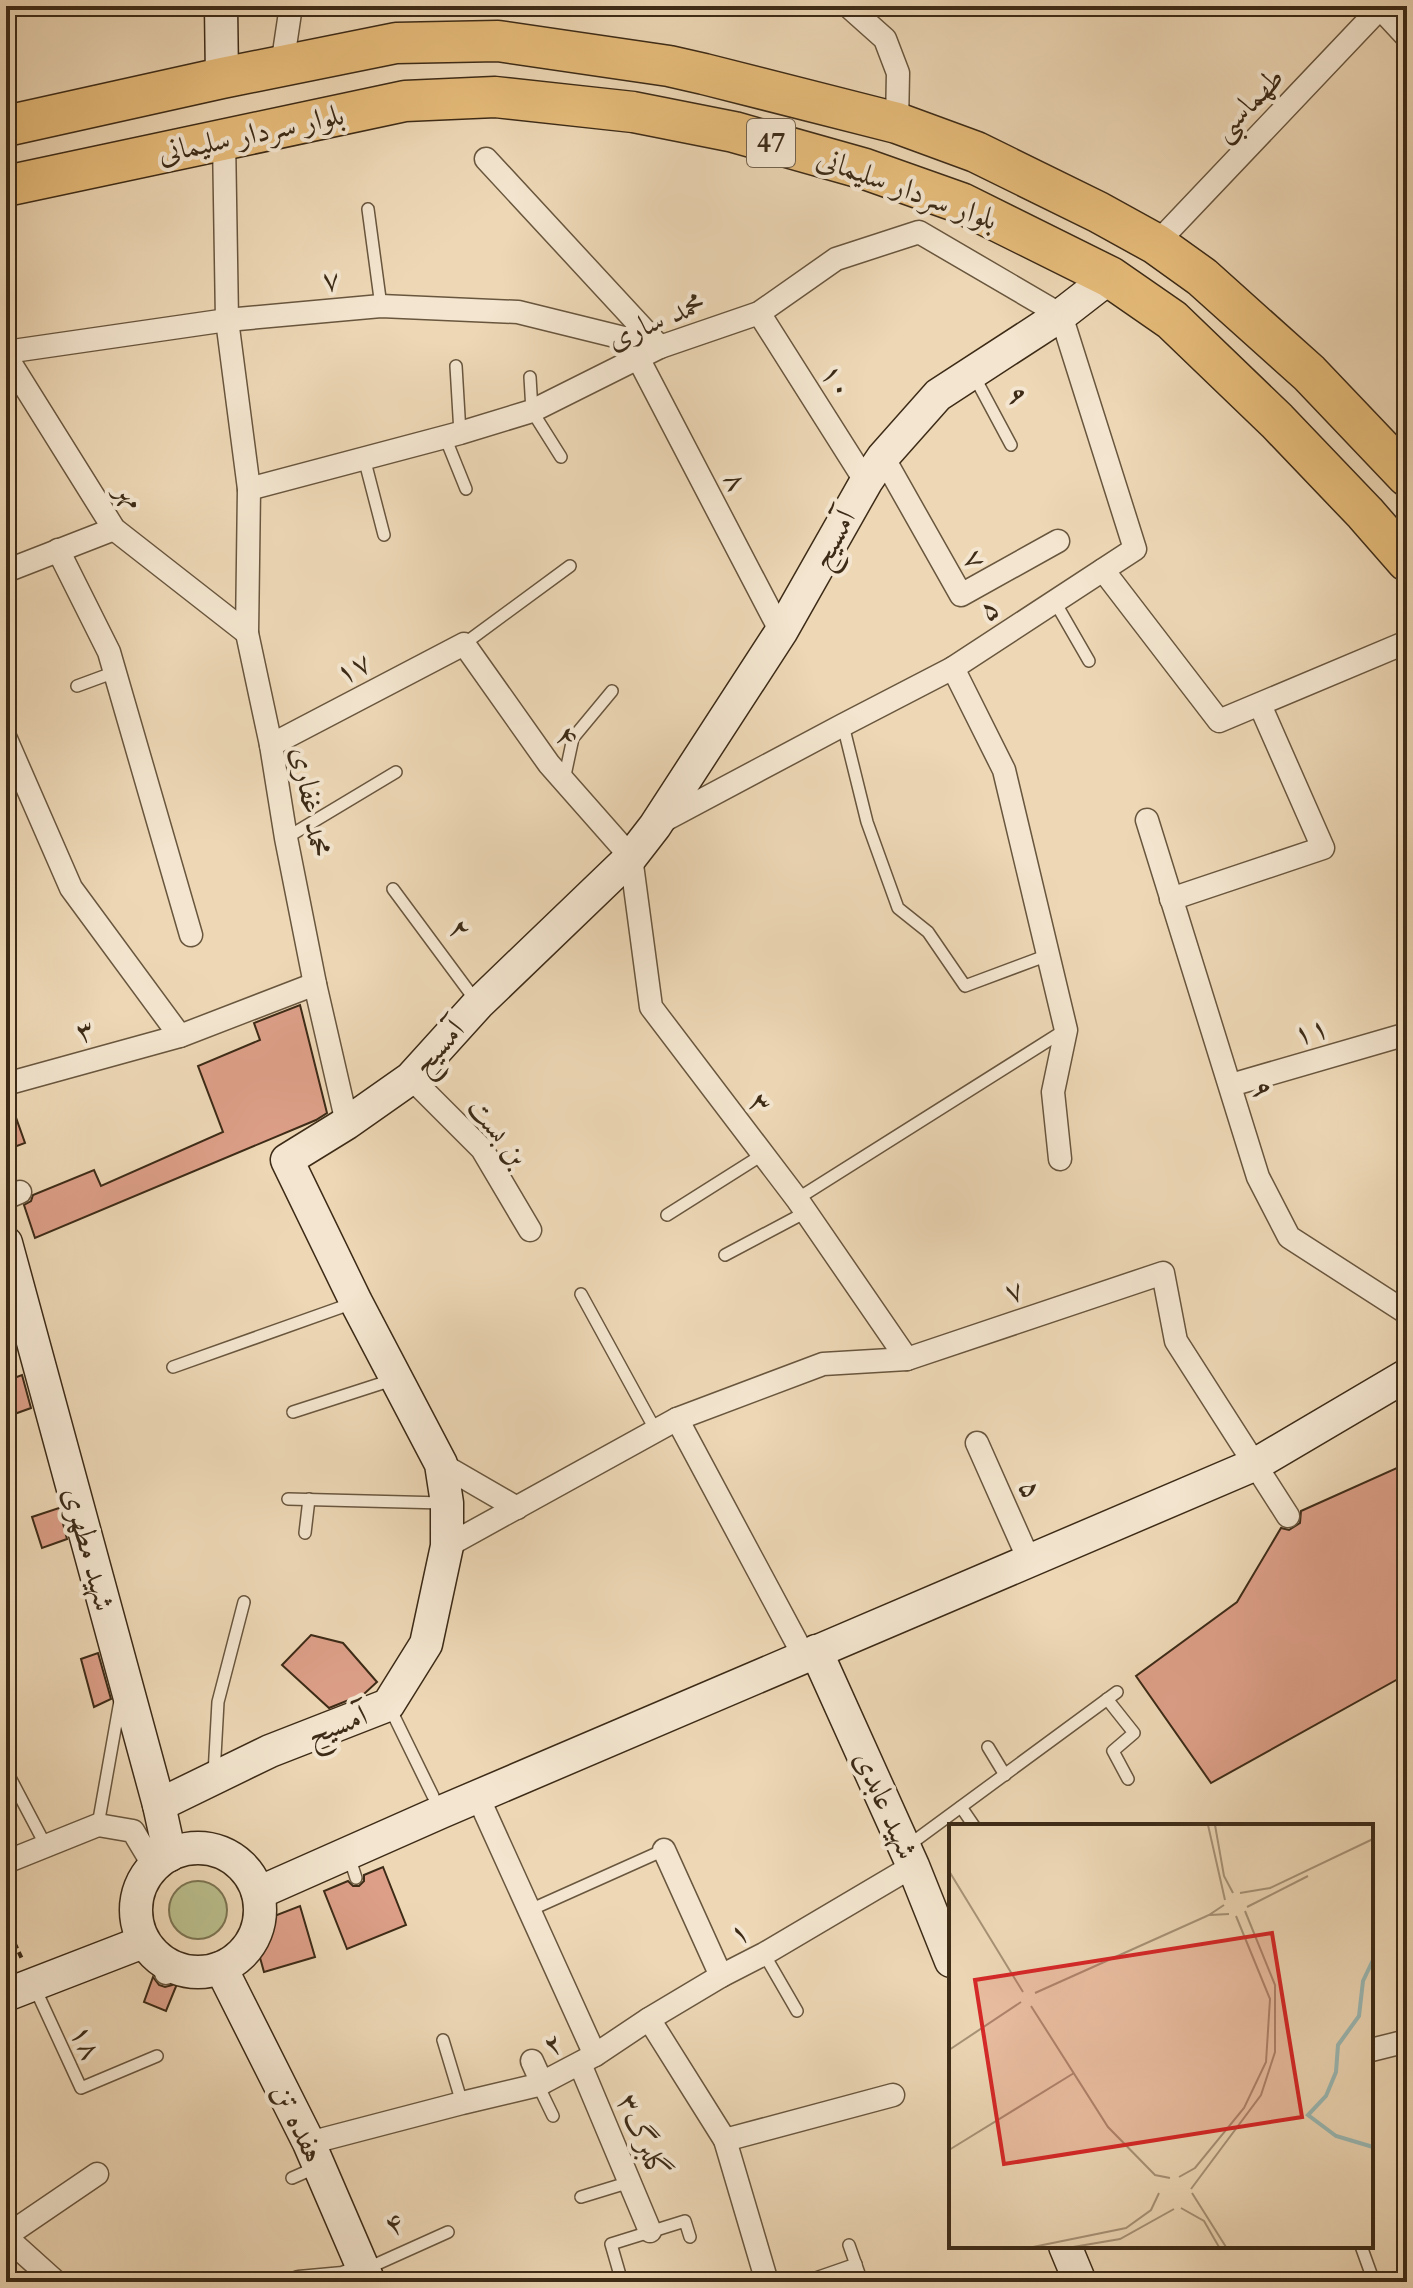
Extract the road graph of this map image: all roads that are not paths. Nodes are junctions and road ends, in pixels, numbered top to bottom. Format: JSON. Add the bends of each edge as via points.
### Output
{"nodes":[{"id":1,"x":221,"y":6,"type":"edge"},
{"id":2,"x":291,"y":6,"type":"edge"},
{"id":3,"x":848,"y":6,"type":"edge"},
{"id":4,"x":1381,"y":7,"type":"edge"},
{"id":5,"x":1407,"y":37,"type":"edge"},
{"id":6,"x":282,"y":66,"type":"junction"},
{"id":7,"x":222,"y":78,"type":"junction"},
{"id":8,"x":897,"y":123,"type":"junction"},
{"id":9,"x":6,"y":126,"type":"edge"},
{"id":10,"x":224,"y":139,"type":"junction"},
{"id":11,"x":486,"y":159,"type":"dead end"},
{"id":12,"x":6,"y":186,"type":"edge"},
{"id":13,"x":368,"y":209,"type":"dead end"},
{"id":14,"x":1156,"y":244,"type":"junction"},
{"id":15,"x":1110,"y":277,"type":"junction"},
{"id":16,"x":381,"y":306,"type":"junction"},
{"id":17,"x":759,"y":313,"type":"junction"},
{"id":18,"x":1061,"y":315,"type":"junction"},
{"id":19,"x":227,"y":320,"type":"junction"},
{"id":20,"x":660,"y":347,"type":"junction"},
{"id":21,"x":6,"y":354,"type":"edge"},
{"id":22,"x":638,"y":358,"type":"junction"},
{"id":23,"x":456,"y":366,"type":"dead end"},
{"id":24,"x":972,"y":374,"type":"junction"},
{"id":25,"x":530,"y":377,"type":"dead end"},
{"id":26,"x":532,"y":411,"type":"junction"},
{"id":27,"x":452,"y":435,"type":"junction"},
{"id":28,"x":1011,"y":445,"type":"dead end"},
{"id":29,"x":561,"y":457,"type":"dead end"},
{"id":30,"x":364,"y":458,"type":"junction"},
{"id":31,"x":874,"y":469,"type":"junction"},
{"id":32,"x":1407,"y":476,"type":"edge"},
{"id":33,"x":249,"y":489,"type":"junction"},
{"id":34,"x":466,"y":489,"type":"dead end"},
{"id":35,"x":114,"y":529,"type":"junction"},
{"id":36,"x":384,"y":535,"type":"dead end"},
{"id":37,"x":1058,"y":541,"type":"dead end"},
{"id":38,"x":58,"y":550,"type":"junction"},
{"id":39,"x":1407,"y":561,"type":"edge"},
{"id":40,"x":570,"y":566,"type":"dead end"},
{"id":41,"x":1103,"y":570,"type":"junction"},
{"id":42,"x":6,"y":571,"type":"edge"},
{"id":43,"x":1055,"y":602,"type":"junction"},
{"id":44,"x":781,"y":632,"type":"junction"},
{"id":45,"x":247,"y":633,"type":"junction"},
{"id":46,"x":1407,"y":642,"type":"edge"},
{"id":47,"x":464,"y":644,"type":"junction"},
{"id":48,"x":1089,"y":661,"type":"dead end"},
{"id":49,"x":953,"y":668,"type":"junction"},
{"id":50,"x":115,"y":672,"type":"junction"},
{"id":51,"x":77,"y":686,"type":"dead end"},
{"id":52,"x":612,"y":691,"type":"dead end"},
{"id":53,"x":1260,"y":705,"type":"junction"},
{"id":54,"x":843,"y":725,"type":"junction"},
{"id":55,"x":6,"y":739,"type":"edge"},
{"id":56,"x":271,"y":745,"type":"junction"},
{"id":57,"x":396,"y":772,"type":"dead end"},
{"id":58,"x":564,"y":780,"type":"junction"},
{"id":59,"x":1147,"y":820,"type":"dead end"},
{"id":60,"x":655,"y":826,"type":"junction"},
{"id":61,"x":286,"y":838,"type":"junction"},
{"id":62,"x":631,"y":857,"type":"junction"},
{"id":63,"x":393,"y":889,"type":"dead end"},
{"id":64,"x":1171,"y":899,"type":"junction"},
{"id":65,"x":191,"y":935,"type":"dead end"},
{"id":66,"x":1048,"y":955,"type":"junction"},
{"id":67,"x":315,"y":984,"type":"junction"},
{"id":68,"x":478,"y":1004,"type":"junction"},
{"id":69,"x":1066,"y":1030,"type":"junction"},
{"id":70,"x":1407,"y":1034,"type":"edge"},
{"id":71,"x":180,"y":1036,"type":"junction"},
{"id":72,"x":411,"y":1078,"type":"junction"},
{"id":73,"x":6,"y":1084,"type":"edge"},
{"id":74,"x":1231,"y":1085,"type":"junction"},
{"id":75,"x":347,"y":1123,"type":"junction"},
{"id":76,"x":762,"y":1155,"type":"junction"},
{"id":77,"x":1060,"y":1159,"type":"dead end"},
{"id":78,"x":802,"y":1206,"type":"junction"},
{"id":79,"x":667,"y":1215,"type":"dead end"},
{"id":80,"x":530,"y":1230,"type":"dead end"},
{"id":81,"x":6,"y":1243,"type":"edge"},
{"id":82,"x":725,"y":1255,"type":"dead end"},
{"id":83,"x":581,"y":1294,"type":"dead end"},
{"id":84,"x":12,"y":1295,"type":"edge"},
{"id":85,"x":356,"y":1302,"type":"junction"},
{"id":86,"x":1407,"y":1313,"type":"edge"},
{"id":87,"x":907,"y":1359,"type":"junction"},
{"id":88,"x":173,"y":1367,"type":"dead end"},
{"id":89,"x":1407,"y":1375,"type":"edge"},
{"id":90,"x":395,"y":1378,"type":"junction"},
{"id":91,"x":293,"y":1412,"type":"dead end"},
{"id":92,"x":677,"y":1419,"type":"junction"},
{"id":93,"x":656,"y":1431,"type":"junction"},
{"id":94,"x":977,"y":1443,"type":"dead end"},
{"id":95,"x":441,"y":1464,"type":"junction"},
{"id":96,"x":1256,"y":1464,"type":"junction"},
{"id":97,"x":288,"y":1499,"type":"dead end"},
{"id":98,"x":309,"y":1499,"type":"junction"},
{"id":99,"x":447,"y":1503,"type":"junction"},
{"id":100,"x":517,"y":1508,"type":"junction"},
{"id":101,"x":1288,"y":1516,"type":"dead end"},
{"id":102,"x":305,"y":1533,"type":"dead end"},
{"id":103,"x":447,"y":1546,"type":"junction"},
{"id":104,"x":1029,"y":1560,"type":"junction"},
{"id":105,"x":244,"y":1602,"type":"dead end"},
{"id":106,"x":803,"y":1657,"type":"junction"},
{"id":107,"x":124,"y":1677,"type":"junction"},
{"id":108,"x":388,"y":1705,"type":"junction"},
{"id":109,"x":988,"y":1747,"type":"dead end"},
{"id":110,"x":6,"y":1770,"type":"edge"},
{"id":111,"x":1005,"y":1775,"type":"junction"},
{"id":112,"x":214,"y":1778,"type":"junction"},
{"id":113,"x":1128,"y":1779,"type":"dead end"},
{"id":114,"x":433,"y":1796,"type":"junction"},
{"id":115,"x":478,"y":1797,"type":"junction"},
{"id":116,"x":159,"y":1805,"type":"junction"},
{"id":117,"x":961,"y":1807,"type":"junction"},
{"id":118,"x":973,"y":1824,"type":"edge"},
{"id":119,"x":98,"y":1825,"type":"junction"},
{"id":120,"x":46,"y":1846,"type":"junction"},
{"id":121,"x":664,"y":1850,"type":"joint"},
{"id":122,"x":909,"y":1857,"type":"junction"},
{"id":123,"x":162,"y":1860,"type":"junction"},
{"id":124,"x":6,"y":1862,"type":"edge"},
{"id":125,"x":254,"y":1884,"type":"junction"},
{"id":126,"x":530,"y":1910,"type":"junction"},
{"id":127,"x":141,"y":1940,"type":"junction"},
{"id":128,"x":764,"y":1954,"type":"junction"},
{"id":129,"x":949,"y":1956,"type":"edge"},
{"id":130,"x":221,"y":1968,"type":"junction"},
{"id":131,"x":721,"y":1976,"type":"junction"},
{"id":132,"x":20,"y":1990,"type":"edge"},
{"id":133,"x":797,"y":2011,"type":"dead end"},
{"id":134,"x":649,"y":2019,"type":"junction"},
{"id":135,"x":443,"y":2040,"type":"dead end"},
{"id":136,"x":1407,"y":2041,"type":"edge"},
{"id":137,"x":1373,"y":2050,"type":"edge"},
{"id":138,"x":157,"y":2056,"type":"dead end"},
{"id":139,"x":588,"y":2060,"type":"junction"},
{"id":140,"x":532,"y":2061,"type":"dead end"},
{"id":141,"x":540,"y":2084,"type":"junction"},
{"id":142,"x":893,"y":2095,"type":"dead end"},
{"id":143,"x":462,"y":2103,"type":"junction"},
{"id":144,"x":553,"y":2116,"type":"dead end"},
{"id":145,"x":725,"y":2140,"type":"junction"},
{"id":146,"x":307,"y":2162,"type":"junction"},
{"id":147,"x":97,"y":2174,"type":"dead end"},
{"id":148,"x":631,"y":2182,"type":"junction"},
{"id":149,"x":581,"y":2197,"type":"dead end"},
{"id":150,"x":650,"y":2231,"type":"junction"},
{"id":151,"x":448,"y":2232,"type":"dead end"},
{"id":152,"x":6,"y":2237,"type":"edge"},
{"id":153,"x":690,"y":2237,"type":"dead end"},
{"id":154,"x":849,"y":2245,"type":"dead end"},
{"id":155,"x":1066,"y":2248,"type":"edge"},
{"id":156,"x":1362,"y":2248,"type":"edge"},
{"id":157,"x":856,"y":2264,"type":"junction"},
{"id":158,"x":366,"y":2276,"type":"edge"},
{"id":159,"x":56,"y":2282,"type":"edge"},
{"id":160,"x":299,"y":2282,"type":"edge"},
{"id":161,"x":622,"y":2282,"type":"edge"},
{"id":162,"x":767,"y":2282,"type":"edge"},
{"id":163,"x":804,"y":2282,"type":"edge"},
{"id":164,"x":862,"y":2282,"type":"edge"},
{"id":165,"x":1080,"y":2282,"type":"edge"},
{"id":166,"x":1374,"y":2282,"type":"edge"}],
"edges":[{"from":1,"to":7,"type":"main road"},
{"from":2,"to":6,"type":"street"},
{"from":3,"to":8,"type":"street","via":[[885,39],[898,73]]},
{"from":4,"to":5,"type":"street"},
{"from":4,"to":14,"type":"street","name":"طهماسبی"},
{"from":6,"to":7,"type":"highway","name":"بلوار سردار سلیمانی","number":"47"},
{"from":6,"to":8,"type":"highway","name":"بلوار سردار سلیمانی","number":"47","via":[[396,43],[498,41],[669,66]]},
{"from":7,"to":9,"type":"highway","name":"بلوار سردار سلیمانی","number":"47"},
{"from":8,"to":14,"type":"highway","name":"بلوار سردار سلیمانی","number":"47","via":[[976,152]]},
{"from":10,"to":12,"type":"highway","name":"بلوار سردار سلیمانی","number":"47"},
{"from":10,"to":15,"type":"highway","name":"بلوار سردار سلیمانی","number":"47","via":[[405,101],[495,97],[633,112],[734,132],[865,169],[961,203]]},
{"from":10,"to":19,"type":"street","name":"محمد غفاری","via":[[215,238]]},
{"from":11,"to":20,"type":"street"},
{"from":13,"to":16,"type":"lane"},
{"from":14,"to":32,"type":"highway","name":"بلوار سردار سلیمانی","number":"47","via":[[1202,277],[1309,373]]},
{"from":15,"to":18,"type":"main road","name":"آمسیح"},
{"from":15,"to":39,"type":"highway","name":"بلوار سردار سلیمانی","number":"47","via":[[1172,320]]},
{"from":16,"to":19,"type":"street","name":"۷"},
{"from":16,"to":20,"type":"street","name":"۷","via":[[518,312]]},
{"from":17,"to":18,"type":"street","name":"محمد ساری","via":[[836,259],[919,232]]},
{"from":17,"to":20,"type":"street","name":"محمد ساری"},
{"from":17,"to":31,"type":"street","name":"۱۰"},
{"from":18,"to":24,"type":"main road","name":"آمسیح"},
{"from":18,"to":41,"type":"street","name":"۵","via":[[1135,549]]},
{"from":19,"to":21,"type":"street","name":"۷"},
{"from":19,"to":33,"type":"street","name":"محمد غفاری"},
{"from":20,"to":22,"type":"street","name":"محمد ساری"},
{"from":21,"to":35,"type":"street","name":"مهر"},
{"from":22,"to":26,"type":"street","name":"محمد ساری"},
{"from":22,"to":44,"type":"street","name":"۸"},
{"from":23,"to":27,"type":"lane"},
{"from":24,"to":28,"type":"lane","name":"۹"},
{"from":24,"to":31,"type":"main road","name":"آمسیح","via":[[938,395]]},
{"from":25,"to":26,"type":"lane"},
{"from":26,"to":27,"type":"street","name":"محمد ساری"},
{"from":26,"to":29,"type":"lane"},
{"from":27,"to":30,"type":"street","name":"محمد ساری"},
{"from":27,"to":34,"type":"lane"},
{"from":30,"to":33,"type":"street","name":"محمد ساری"},
{"from":30,"to":36,"type":"lane"},
{"from":31,"to":37,"type":"street","name":"۷","via":[[961,595]]},
{"from":31,"to":44,"type":"main road","name":"آمسیح"},
{"from":33,"to":45,"type":"street","name":"محمد غفاری"},
{"from":35,"to":38,"type":"street"},
{"from":35,"to":45,"type":"street","name":"مهر"},
{"from":38,"to":42,"type":"street"},
{"from":38,"to":50,"type":"street"},
{"from":40,"to":47,"type":"lane"},
{"from":41,"to":43,"type":"street","name":"۵"},
{"from":41,"to":53,"type":"street","via":[[1219,721]]},
{"from":43,"to":48,"type":"lane"},
{"from":43,"to":49,"type":"street","name":"۵"},
{"from":44,"to":60,"type":"main road","name":"آمسیح"},
{"from":45,"to":56,"type":"street","name":"محمد غفاری"},
{"from":46,"to":53,"type":"street"},
{"from":47,"to":56,"type":"street","name":"۱۷"},
{"from":47,"to":58,"type":"street","name":"۴"},
{"from":49,"to":54,"type":"street","name":"۵"},
{"from":49,"to":66,"type":"street","via":[[1004,770]]},
{"from":50,"to":51,"type":"lane"},
{"from":50,"to":65,"type":"street"},
{"from":52,"to":58,"type":"lane","via":[[573,738]]},
{"from":53,"to":64,"type":"street","via":[[1323,848]]},
{"from":54,"to":60,"type":"street","name":"۵"},
{"from":54,"to":66,"type":"lane","via":[[867,822],[898,908],[928,932],[965,986]]},
{"from":55,"to":71,"type":"street","via":[[71,888]]},
{"from":56,"to":61,"type":"street","name":"محمد غفاری"},
{"from":57,"to":61,"type":"lane"},
{"from":58,"to":62,"type":"street","name":"۴"},
{"from":59,"to":64,"type":"street","name":"۹"},
{"from":60,"to":62,"type":"main road","name":"آمسیح"},
{"from":61,"to":67,"type":"street","name":"محمد غفاری"},
{"from":62,"to":68,"type":"main road","name":"آمسیح"},
{"from":62,"to":76,"type":"street","name":"۳","via":[[651,1007]]},
{"from":63,"to":68,"type":"lane","name":"۲"},
{"from":64,"to":74,"type":"street","name":"۹"},
{"from":66,"to":69,"type":"street"},
{"from":67,"to":71,"type":"street","name":"۳"},
{"from":67,"to":75,"type":"street","name":"محمد غفاری"},
{"from":68,"to":72,"type":"main road","name":"آمسیح"},
{"from":69,"to":77,"type":"street","via":[[1053,1092]]},
{"from":69,"to":78,"type":"lane"},
{"from":70,"to":74,"type":"street","name":"۱۱"},
{"from":71,"to":73,"type":"street","name":"۳"},
{"from":72,"to":75,"type":"main road","name":"آمسیح"},
{"from":72,"to":80,"type":"street","name":"بن بست","via":[[482,1149]]},
{"from":74,"to":86,"type":"street","name":"۹","via":[[1258,1177],[1289,1237]]},
{"from":75,"to":85,"type":"main road","name":"آمسیح","via":[[287,1160]]},
{"from":76,"to":78,"type":"street","name":"۳"},
{"from":76,"to":79,"type":"lane"},
{"from":78,"to":82,"type":"lane"},
{"from":78,"to":87,"type":"street","name":"۳"},
{"from":81,"to":84,"type":"main road","name":"شهید مطهری"},
{"from":83,"to":93,"type":"lane"},
{"from":84,"to":107,"type":"main road","name":"شهید مطهری"},
{"from":85,"to":88,"type":"lane"},
{"from":85,"to":90,"type":"main road","name":"آمسیح"},
{"from":87,"to":92,"type":"street","name":"۷","via":[[823,1364]]},
{"from":87,"to":96,"type":"street","name":"۷","via":[[1163,1273],[1176,1341]]},
{"from":89,"to":96,"type":"main road"},
{"from":90,"to":91,"type":"lane"},
{"from":90,"to":95,"type":"main road","name":"آمسیح"},
{"from":92,"to":93,"type":"street","name":"۷"},
{"from":92,"to":106,"type":"street"},
{"from":93,"to":100,"type":"street","name":"۷"},
{"from":94,"to":104,"type":"street","name":"۵"},
{"from":95,"to":99,"type":"main road","name":"آمسیح"},
{"from":95,"to":100,"type":"street"},
{"from":96,"to":101,"type":"street"},
{"from":96,"to":104,"type":"main road"},
{"from":97,"to":98,"type":"lane"},
{"from":98,"to":99,"type":"lane"},
{"from":98,"to":102,"type":"lane"},
{"from":99,"to":103,"type":"main road","name":"آمسیح"},
{"from":100,"to":103,"type":"street","name":"۷"},
{"from":103,"to":108,"type":"main road","name":"آمسیح","via":[[426,1644]]},
{"from":104,"to":106,"type":"main road"},
{"from":105,"to":112,"type":"lane","via":[[218,1702]]},
{"from":106,"to":114,"type":"main road","via":[[730,1664]]},
{"from":106,"to":115,"type":"main road"},
{"from":106,"to":122,"type":"main road","name":"شهید عابدی"},
{"from":107,"to":116,"type":"main road","name":"شهید مطهری"},
{"from":107,"to":119,"type":"lane"},
{"from":108,"to":112,"type":"main road","name":"آمسیح"},
{"from":108,"to":114,"type":"lane"},
{"from":109,"to":111,"type":"lane"},
{"from":110,"to":120,"type":"lane"},
{"from":111,"to":113,"type":"lane","via":[[1112,1695],[1134,1733],[1113,1751]]},
{"from":111,"to":117,"type":"lane"},
{"from":112,"to":116,"type":"main road","name":"آمسیح"},
{"from":114,"to":125,"type":"main road"},
{"from":115,"to":125,"type":"main road","via":[[352,1865]]},
{"from":115,"to":126,"type":"street","name":"۲"},
{"from":116,"to":123,"type":"main road","name":"شهید مطهری"},
{"from":117,"to":118,"type":"lane"},
{"from":117,"to":122,"type":"lane"},
{"from":119,"to":120,"type":"street"},
{"from":119,"to":123,"type":"street","via":[[133,1831]]},
{"from":120,"to":124,"type":"street"},
{"from":121,"to":126,"type":"lane"},
{"from":121,"to":131,"type":"street"},
{"from":122,"to":128,"type":"street","name":"۱"},
{"from":122,"to":129,"type":"main road","name":"شهید عابدی"},
{"from":123,"to":125,"type":"main road","via":[[187,1849],[206,1848],[233,1857]]},
{"from":123,"to":127,"type":"main road","via":[[143,1883],[137,1903]]},
{"from":125,"to":130,"type":"main road","via":[[258,1933],[237,1959]]},
{"from":126,"to":139,"type":"street","name":"۲"},
{"from":127,"to":130,"type":"main road","via":[[168,1969]]},
{"from":127,"to":132,"type":"main road"},
{"from":128,"to":131,"type":"street","name":"۱"},
{"from":128,"to":133,"type":"lane"},
{"from":130,"to":146,"type":"main road","name":"هفده تن"},
{"from":131,"to":134,"type":"street","name":"۱"},
{"from":132,"to":138,"type":"lane","name":"۱۸","via":[[81,2088]]},
{"from":134,"to":139,"type":"street","name":"۱"},
{"from":134,"to":145,"type":"street"},
{"from":135,"to":143,"type":"lane"},
{"from":136,"to":137,"type":"street"},
{"from":139,"to":141,"type":"street","name":"۲"},
{"from":139,"to":148,"type":"street","name":"گلبرگ۳"},
{"from":140,"to":141,"type":"street"},
{"from":141,"to":143,"type":"street","name":"۲"},
{"from":141,"to":144,"type":"lane"},
{"from":142,"to":145,"type":"street"},
{"from":143,"to":146,"type":"street","name":"۲"},
{"from":145,"to":162,"type":"street"},
{"from":146,"to":158,"type":"main road","name":"هفده تن","via":[[336,2195]]},
{"from":147,"to":152,"type":"street"},
{"from":148,"to":149,"type":"lane"},
{"from":148,"to":150,"type":"street","name":"گلبرگ۳"},
{"from":150,"to":153,"type":"lane","via":[[685,2221]]},
{"from":150,"to":161,"type":"lane","via":[[611,2244]]},
{"from":151,"to":158,"type":"lane","name":"۴"},
{"from":152,"to":159,"type":"street"},
{"from":154,"to":157,"type":"lane"},
{"from":155,"to":165,"type":"main road"},
{"from":156,"to":166,"type":"lane"},
{"from":157,"to":163,"type":"lane"},
{"from":157,"to":164,"type":"lane"},
{"from":158,"to":160,"type":"street"}]}
